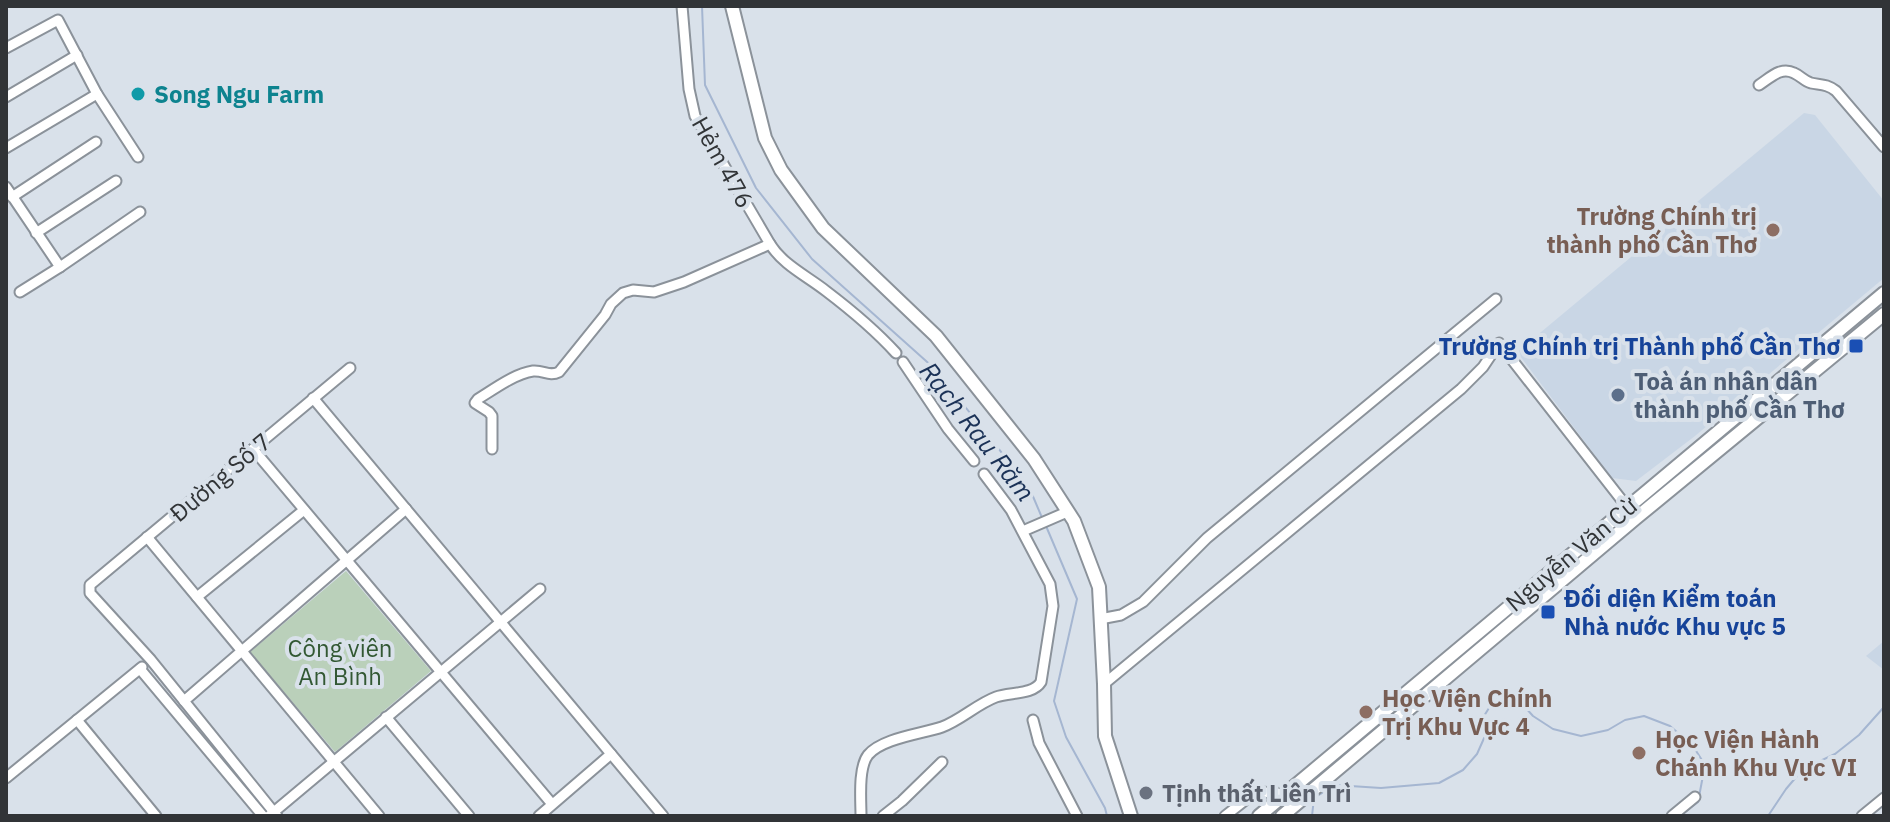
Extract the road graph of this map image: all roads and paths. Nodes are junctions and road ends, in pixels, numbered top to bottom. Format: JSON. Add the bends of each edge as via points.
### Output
{"nodes":[{"id":1,"x":682,"y":6,"type":"edge"},
{"id":2,"x":732,"y":6,"type":"edge"},
{"id":3,"x":6,"y":48,"type":"edge"},
{"id":4,"x":77,"y":55,"type":"junction"},
{"id":5,"x":1759,"y":85,"type":"dead end"},
{"id":6,"x":97,"y":94,"type":"junction"},
{"id":7,"x":6,"y":97,"type":"edge"},
{"id":8,"x":96,"y":142,"type":"dead end"},
{"id":9,"x":1884,"y":147,"type":"edge"},
{"id":10,"x":6,"y":148,"type":"edge"},
{"id":11,"x":138,"y":157,"type":"dead end"},
{"id":12,"x":116,"y":181,"type":"dead end"},
{"id":13,"x":6,"y":187,"type":"edge"},
{"id":14,"x":12,"y":197,"type":"junction"},
{"id":15,"x":140,"y":212,"type":"dead end"},
{"id":16,"x":36,"y":233,"type":"junction"},
{"id":17,"x":770,"y":244,"type":"junction"},
{"id":18,"x":60,"y":267,"type":"junction"},
{"id":19,"x":20,"y":292,"type":"dead end"},
{"id":20,"x":1884,"y":293,"type":"edge"},
{"id":21,"x":1496,"y":299,"type":"dead end"},
{"id":22,"x":1884,"y":314,"type":"edge"},
{"id":23,"x":896,"y":353,"type":"dead end"},
{"id":24,"x":903,"y":362,"type":"dead end"},
{"id":25,"x":350,"y":368,"type":"dead end"},
{"id":26,"x":1761,"y":395,"type":"junction"},
{"id":27,"x":313,"y":398,"type":"junction"},
{"id":28,"x":1772,"y":408,"type":"junction"},
{"id":29,"x":253,"y":449,"type":"junction"},
{"id":30,"x":492,"y":449,"type":"dead end"},
{"id":31,"x":974,"y":461,"type":"dead end"},
{"id":32,"x":984,"y":474,"type":"dead end"},
{"id":33,"x":1627,"y":507,"type":"junction"},
{"id":34,"x":406,"y":509,"type":"junction"},
{"id":35,"x":304,"y":510,"type":"junction"},
{"id":36,"x":1062,"y":514,"type":"junction"},
{"id":37,"x":1636,"y":518,"type":"junction"},
{"id":38,"x":1026,"y":530,"type":"junction"},
{"id":39,"x":147,"y":537,"type":"junction"},
{"id":40,"x":347,"y":561,"type":"junction"},
{"id":41,"x":1552,"y":570,"type":"junction"},
{"id":42,"x":1561,"y":581,"type":"junction"},
{"id":43,"x":540,"y":589,"type":"dead end"},
{"id":44,"x":197,"y":597,"type":"junction"},
{"id":45,"x":1100,"y":619,"type":"junction"},
{"id":46,"x":500,"y":622,"type":"junction"},
{"id":47,"x":242,"y":651,"type":"junction"},
{"id":48,"x":151,"y":660,"type":"junction"},
{"id":49,"x":140,"y":669,"type":"junction"},
{"id":50,"x":441,"y":672,"type":"junction"},
{"id":51,"x":1104,"y":684,"type":"junction"},
{"id":52,"x":1399,"y":697,"type":"junction"},
{"id":53,"x":184,"y":701,"type":"junction"},
{"id":54,"x":1409,"y":709,"type":"junction"},
{"id":55,"x":386,"y":717,"type":"junction"},
{"id":56,"x":77,"y":720,"type":"junction"},
{"id":57,"x":1033,"y":720,"type":"dead end"},
{"id":58,"x":611,"y":754,"type":"junction"},
{"id":59,"x":334,"y":761,"type":"junction"},
{"id":60,"x":942,"y":762,"type":"dead end"},
{"id":61,"x":6,"y":778,"type":"edge"},
{"id":62,"x":1287,"y":794,"type":"junction"},
{"id":63,"x":1695,"y":797,"type":"dead end"},
{"id":64,"x":1884,"y":798,"type":"edge"},
{"id":65,"x":552,"y":804,"type":"junction"},
{"id":66,"x":1294,"y":811,"type":"edge"},
{"id":67,"x":153,"y":815,"type":"edge"},
{"id":68,"x":271,"y":815,"type":"edge"},
{"id":69,"x":379,"y":816,"type":"edge"},
{"id":70,"x":469,"y":816,"type":"edge"},
{"id":71,"x":539,"y":816,"type":"edge"},
{"id":72,"x":662,"y":816,"type":"edge"},
{"id":73,"x":861,"y":816,"type":"edge"},
{"id":74,"x":883,"y":816,"type":"edge"},
{"id":75,"x":1077,"y":816,"type":"edge"},
{"id":76,"x":1131,"y":816,"type":"edge"},
{"id":77,"x":1225,"y":816,"type":"edge"},
{"id":78,"x":1259,"y":816,"type":"edge"},
{"id":79,"x":1282,"y":816,"type":"edge"},
{"id":80,"x":1672,"y":816,"type":"edge"},
{"id":81,"x":1862,"y":816,"type":"edge"}],
"edges":[{"from":1,"to":17,"type":"street","name":"Hẻm 476","via":[[695,116]]},
{"from":2,"to":36,"type":"main road","via":[[765,138],[781,170],[823,228],[936,336],[1034,459]]},
{"from":3,"to":4,"type":"street","via":[[58,20]]},
{"from":4,"to":6,"type":"street"},
{"from":4,"to":7,"type":"street"},
{"from":5,"to":9,"type":"street","via":[[1787,71],[1827,85]]},
{"from":6,"to":10,"type":"street"},
{"from":6,"to":11,"type":"street"},
{"from":8,"to":14,"type":"street"},
{"from":12,"to":16,"type":"street"},
{"from":13,"to":14,"type":"street"},
{"from":14,"to":16,"type":"street"},
{"from":15,"to":18,"type":"street"},
{"from":16,"to":18,"type":"street"},
{"from":17,"to":23,"type":"street","name":"Hẻm 476","via":[[782,260],[824,289]]},
{"from":17,"to":30,"type":"street","via":[[684,282],[654,292],[623,293],[559,372],[532,371],[478,399],[475,403],[492,416]]},
{"from":18,"to":19,"type":"street"},
{"from":20,"to":26,"type":"main road","name":"Nguyễn Văn Cừ"},
{"from":21,"to":45,"type":"street","via":[[1207,538],[1143,602],[1121,615]]},
{"from":22,"to":28,"type":"main road","name":"Nguyễn Văn Cừ"},
{"from":24,"to":31,"type":"street"},
{"from":25,"to":27,"type":"street","name":"Đường Số 7"},
{"from":26,"to":28,"type":"main road"},
{"from":26,"to":33,"type":"main road","name":"Nguyễn Văn Cừ"},
{"from":27,"to":29,"type":"street","name":"Đường Số 7"},
{"from":27,"to":34,"type":"street"},
{"from":28,"to":37,"type":"main road","name":"Nguyễn Văn Cừ"},
{"from":29,"to":35,"type":"street"},
{"from":29,"to":39,"type":"street","name":"Đường Số 7"},
{"from":32,"to":38,"type":"street"},
{"from":33,"to":37,"type":"street"},
{"from":33,"to":41,"type":"main road","name":"Nguyễn Văn Cừ"},
{"from":33,"to":51,"type":"street","via":[[1499,343],[1461,389]]},
{"from":34,"to":40,"type":"street"},
{"from":34,"to":46,"type":"street"},
{"from":35,"to":40,"type":"street"},
{"from":35,"to":44,"type":"street"},
{"from":36,"to":38,"type":"street"},
{"from":36,"to":45,"type":"main road","via":[[1074,521],[1099,587]]},
{"from":37,"to":42,"type":"main road","name":"Nguyễn Văn Cừ"},
{"from":38,"to":73,"type":"street","via":[[1052,594],[1041,682],[868,756]]},
{"from":39,"to":44,"type":"street"},
{"from":39,"to":48,"type":"street","name":"Đường Số 7","via":[[90,585],[90,593]]},
{"from":40,"to":47,"type":"street"},
{"from":40,"to":50,"type":"street"},
{"from":41,"to":42,"type":"main road"},
{"from":41,"to":52,"type":"main road","name":"Nguyễn Văn Cừ"},
{"from":42,"to":54,"type":"main road","name":"Nguyễn Văn Cừ"},
{"from":43,"to":46,"type":"street"},
{"from":44,"to":47,"type":"street"},
{"from":45,"to":51,"type":"main road"},
{"from":46,"to":50,"type":"street"},
{"from":46,"to":58,"type":"street"},
{"from":47,"to":53,"type":"street"},
{"from":47,"to":59,"type":"street"},
{"from":48,"to":49,"type":"street"},
{"from":48,"to":53,"type":"street"},
{"from":49,"to":56,"type":"street"},
{"from":49,"to":68,"type":"street"},
{"from":50,"to":55,"type":"street"},
{"from":50,"to":65,"type":"street"},
{"from":51,"to":76,"type":"main road","via":[[1105,736]]},
{"from":52,"to":54,"type":"main road"},
{"from":52,"to":62,"type":"main road","name":"Nguyễn Văn Cừ"},
{"from":53,"to":68,"type":"street"},
{"from":54,"to":66,"type":"main road","name":"Nguyễn Văn Cừ"},
{"from":55,"to":59,"type":"street"},
{"from":55,"to":70,"type":"street"},
{"from":56,"to":61,"type":"street"},
{"from":56,"to":67,"type":"street"},
{"from":57,"to":75,"type":"street","via":[[1039,743]]},
{"from":58,"to":65,"type":"street"},
{"from":58,"to":72,"type":"street"},
{"from":59,"to":68,"type":"street"},
{"from":59,"to":69,"type":"street"},
{"from":60,"to":74,"type":"street"},
{"from":62,"to":77,"type":"street","via":[[1260,792]]},
{"from":62,"to":78,"type":"main road","name":"Nguyễn Văn Cừ"},
{"from":63,"to":80,"type":"street"},
{"from":64,"to":81,"type":"street"},
{"from":65,"to":71,"type":"street"},
{"from":66,"to":79,"type":"main road","name":"Nguyễn Văn Cừ"}]}
